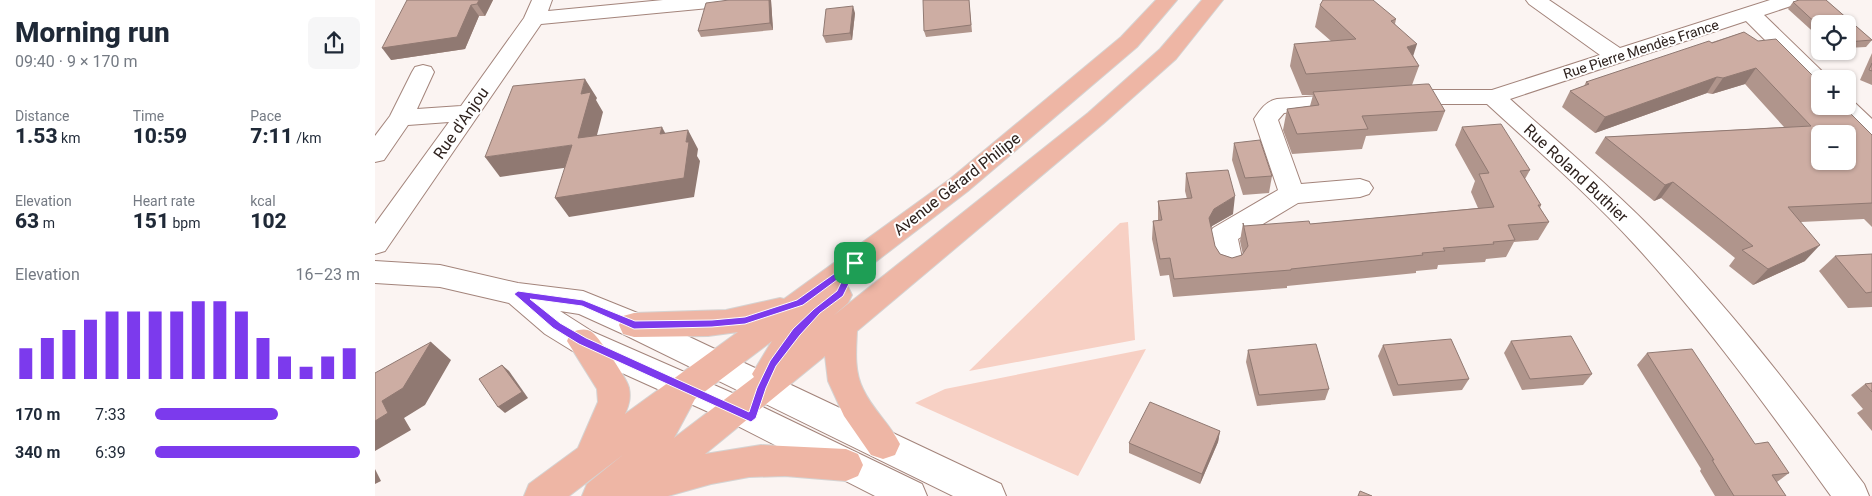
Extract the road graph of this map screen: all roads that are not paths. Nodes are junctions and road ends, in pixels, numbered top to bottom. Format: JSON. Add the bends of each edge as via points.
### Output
{"nodes":[{"id":1,"x":1167,"y":0,"type":"edge"},
{"id":2,"x":1213,"y":0,"type":"edge"},
{"id":3,"x":1536,"y":0,"type":"edge"},
{"id":4,"x":1790,"y":0,"type":"edge"},
{"id":5,"x":717,"y":1,"type":"edge"},
{"id":6,"x":538,"y":9,"type":"edge"},
{"id":7,"x":1750,"y":13,"type":"junction"},
{"id":8,"x":1618,"y":56,"type":"junction"},
{"id":9,"x":423,"y":72,"type":"dead end"},
{"id":10,"x":1811,"y":73,"type":"edge"},
{"id":11,"x":1493,"y":98,"type":"junction"},
{"id":12,"x":469,"y":113,"type":"junction"},
{"id":13,"x":1854,"y":115,"type":"edge"},
{"id":14,"x":401,"y":118,"type":"junction"},
{"id":15,"x":1872,"y":133,"type":"edge"},
{"id":16,"x":375,"y":154,"type":"edge"},
{"id":17,"x":1360,"y":188,"type":"dead end"},
{"id":18,"x":1292,"y":194,"type":"junction"},
{"id":19,"x":375,"y":244,"type":"edge"},
{"id":20,"x":855,"y":263,"type":"junction"},
{"id":21,"x":1229,"y":263,"type":"edge"},
{"id":22,"x":375,"y":272,"type":"edge"},
{"id":23,"x":518,"y":294,"type":"junction"},
{"id":24,"x":800,"y":302,"type":"junction"},
{"id":25,"x":634,"y":325,"type":"junction"},
{"id":26,"x":842,"y":326,"type":"junction"},
{"id":27,"x":582,"y":341,"type":"junction"},
{"id":28,"x":708,"y":362,"type":"junction"},
{"id":29,"x":687,"y":387,"type":"junction"},
{"id":30,"x":749,"y":405,"type":"junction"},
{"id":31,"x":883,"y":444,"type":"junction"},
{"id":32,"x":591,"y":458,"type":"junction"},
{"id":33,"x":846,"y":465,"type":"junction"},
{"id":34,"x":630,"y":493,"type":"edge"},
{"id":35,"x":541,"y":496,"type":"edge"},
{"id":36,"x":599,"y":496,"type":"edge"},
{"id":37,"x":910,"y":496,"type":"edge"},
{"id":38,"x":989,"y":496,"type":"edge"},
{"id":39,"x":1852,"y":496,"type":"edge"}],
"edges":[{"from":1,"to":20,"type":"main road","name":"Avenue Gérard Philipe","via":[[1129,42],[959,185]]},
{"from":2,"to":26,"type":"main road","via":[[1168,54],[1097,118]]},
{"from":3,"to":8,"type":"street"},
{"from":4,"to":7,"type":"street","name":"Rue Pierre Mendès France"},
{"from":5,"to":6,"type":"street"},
{"from":6,"to":12,"type":"street","name":"Rue d'Anjou"},
{"from":7,"to":8,"type":"street","name":"Rue Pierre Mendès France"},
{"from":7,"to":10,"type":"street"},
{"from":8,"to":11,"type":"street","name":"Rue Pierre Mendès France"},
{"from":9,"to":14,"type":"street"},
{"from":11,"to":18,"type":"street","via":[[1419,96],[1277,106],[1266,119]]},
{"from":11,"to":39,"type":"street","name":"Rue Roland Buthier","via":[[1645,238],[1740,347]]},
{"from":12,"to":14,"type":"street"},
{"from":12,"to":19,"type":"street","name":"Rue d'Anjou"},
{"from":13,"to":15,"type":"street"},
{"from":14,"to":16,"type":"street"},
{"from":17,"to":18,"type":"street"},
{"from":18,"to":21,"type":"street","via":[[1223,235]]},
{"from":20,"to":24,"type":"main road","name":"Avenue Gérard Philipe"},
{"from":20,"to":30,"type":"main road","via":[[840,293],[797,332]]},
{"from":22,"to":23,"type":"street","via":[[439,276]]},
{"from":23,"to":25,"type":"street","via":[[583,303]]},
{"from":23,"to":27,"type":"street"},
{"from":24,"to":25,"type":"main road","via":[[745,320],[712,324]]},
{"from":24,"to":28,"type":"main road","name":"Avenue Gérard Philipe"},
{"from":25,"to":28,"type":"street"},
{"from":26,"to":30,"type":"main road"},
{"from":26,"to":31,"type":"main road","via":[[843,380],[851,401]]},
{"from":27,"to":29,"type":"street"},
{"from":27,"to":32,"type":"main road","via":[[613,386],[613,402]]},
{"from":28,"to":29,"type":"main road","name":"Avenue Gérard Philipe"},
{"from":28,"to":30,"type":"street"},
{"from":29,"to":30,"type":"street"},
{"from":29,"to":32,"type":"main road","name":"Avenue Gérard Philipe"},
{"from":29,"to":36,"type":"main road","via":[[650,448],[637,464]]},
{"from":30,"to":31,"type":"street"},
{"from":30,"to":33,"type":"street"},
{"from":30,"to":34,"type":"main road"},
{"from":31,"to":38,"type":"street"},
{"from":32,"to":35,"type":"main road","name":"Avenue Gérard Philipe"},
{"from":33,"to":34,"type":"main road","via":[[750,461],[701,471]]},
{"from":33,"to":37,"type":"street"}]}
